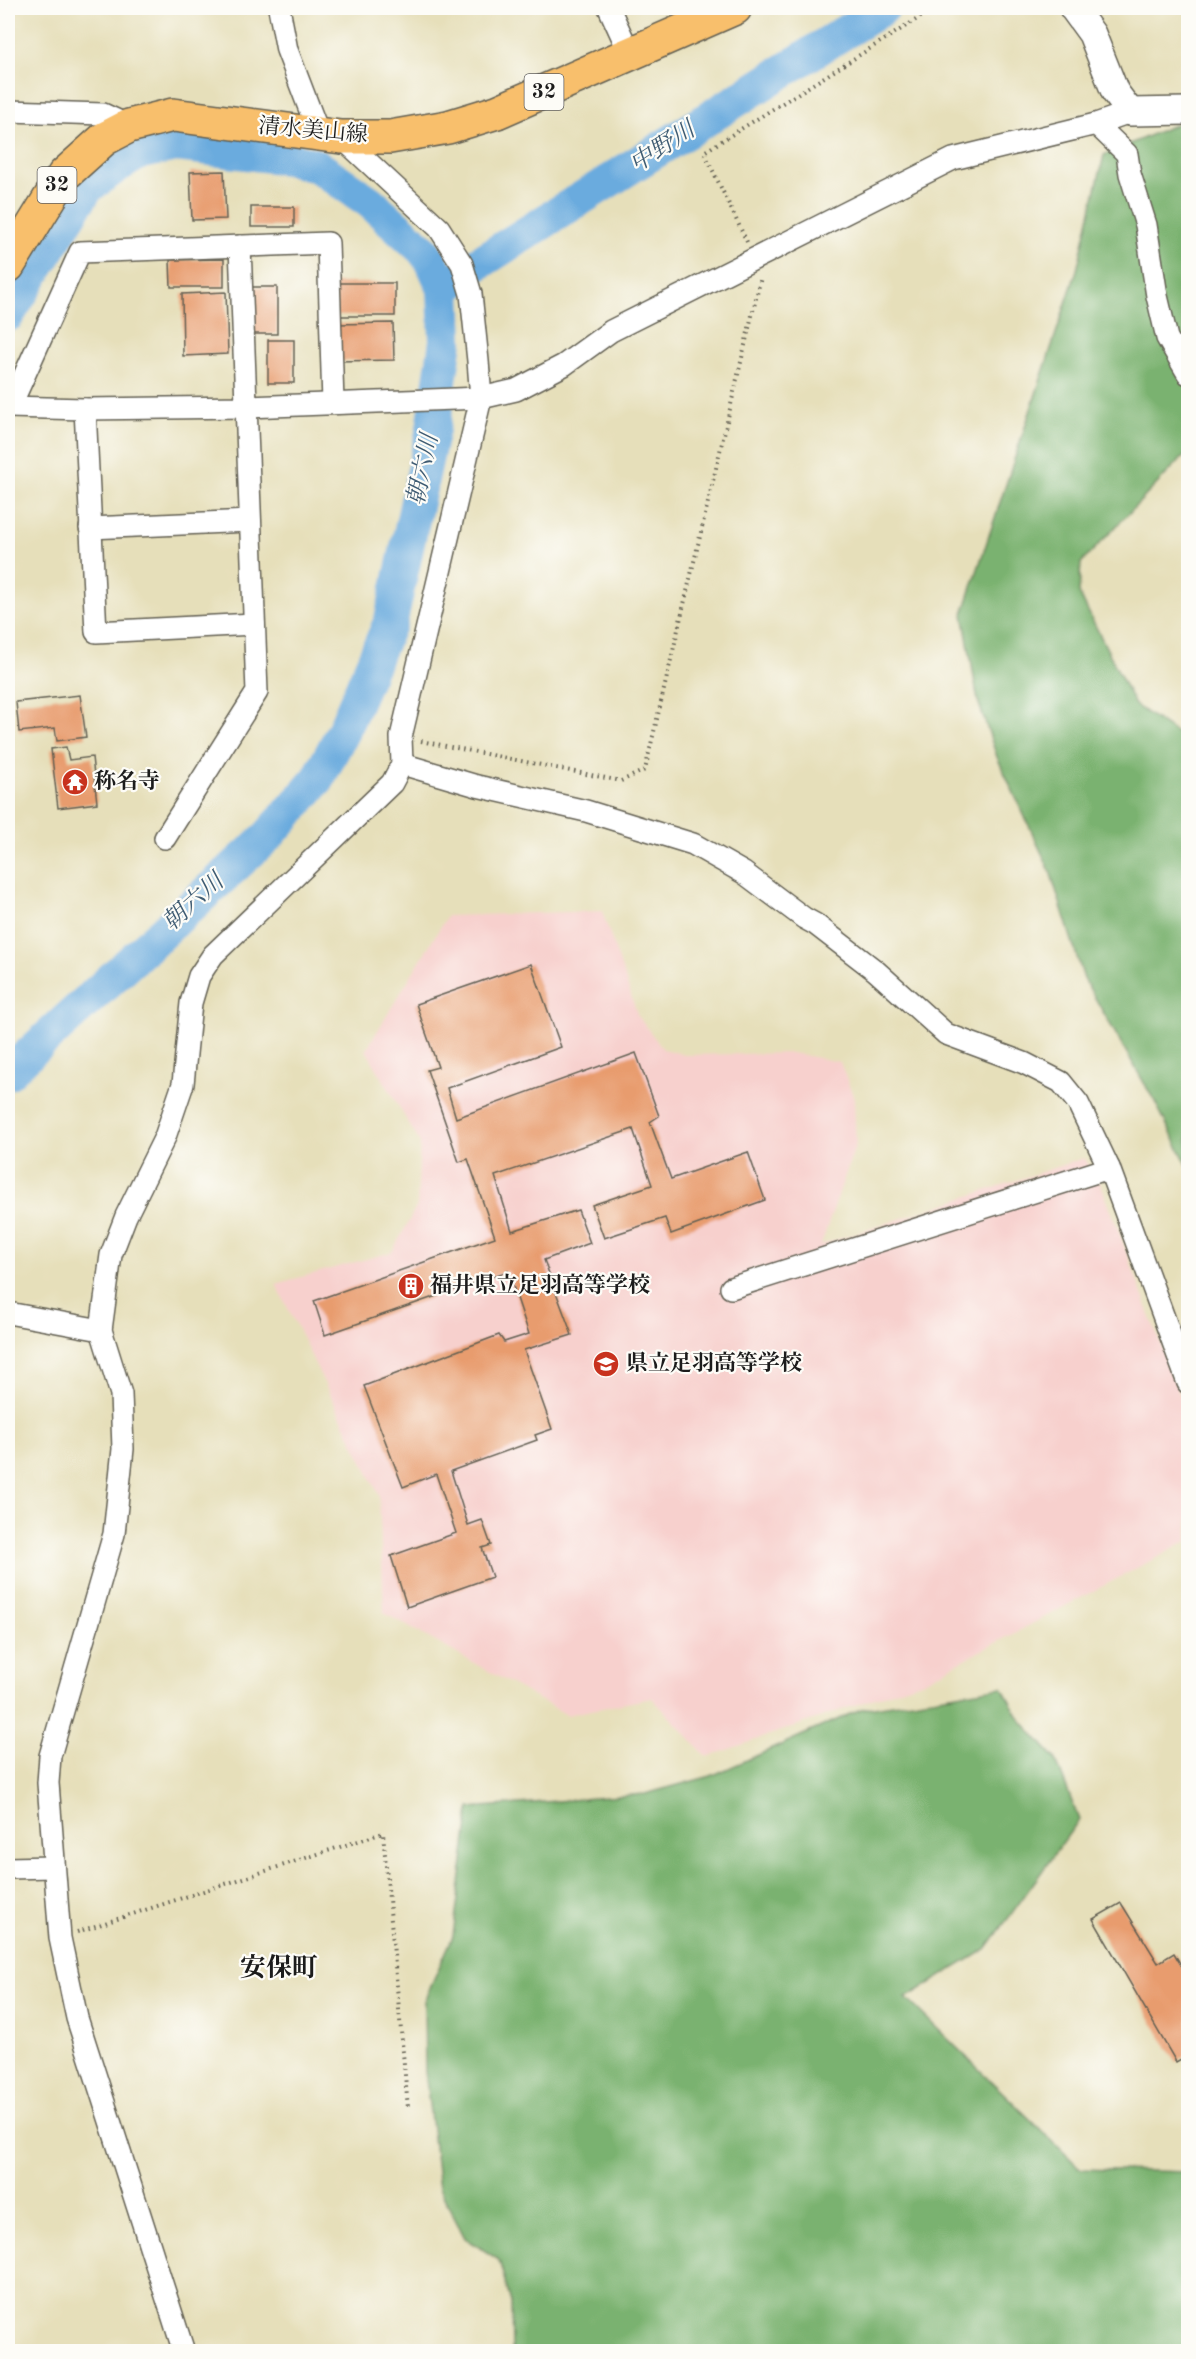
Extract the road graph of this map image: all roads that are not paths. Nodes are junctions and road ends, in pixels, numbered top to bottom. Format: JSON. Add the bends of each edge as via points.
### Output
{"nodes":[{"id":1,"x":279,"y":8,"type":"edge"},
{"id":2,"x":609,"y":8,"type":"edge"},
{"id":3,"x":735,"y":8,"type":"edge"},
{"id":4,"x":1073,"y":8,"type":"edge"},
{"id":5,"x":630,"y":54,"type":"junction"},
{"id":6,"x":8,"y":111,"type":"edge"},
{"id":7,"x":1188,"y":111,"type":"edge"},
{"id":8,"x":1130,"y":112,"type":"junction"},
{"id":9,"x":1096,"y":124,"type":"junction"},
{"id":10,"x":129,"y":126,"type":"junction"},
{"id":11,"x":330,"y":136,"type":"junction"},
{"id":12,"x":240,"y":246,"type":"junction"},
{"id":13,"x":8,"y":266,"type":"edge"},
{"id":14,"x":1188,"y":374,"type":"edge"},
{"id":15,"x":473,"y":398,"type":"junction"},
{"id":16,"x":333,"y":403,"type":"junction"},
{"id":17,"x":9,"y":407,"type":"edge"},
{"id":18,"x":246,"y":407,"type":"junction"},
{"id":19,"x":85,"y":410,"type":"junction"},
{"id":20,"x":250,"y":521,"type":"junction"},
{"id":21,"x":90,"y":528,"type":"junction"},
{"id":22,"x":254,"y":624,"type":"junction"},
{"id":23,"x":402,"y":764,"type":"junction"},
{"id":24,"x":165,"y":838,"type":"dead end"},
{"id":25,"x":1109,"y":1168,"type":"junction"},
{"id":26,"x":731,"y":1288,"type":"dead end"},
{"id":27,"x":8,"y":1313,"type":"edge"},
{"id":28,"x":101,"y":1330,"type":"junction"},
{"id":29,"x":1188,"y":1383,"type":"edge"},
{"id":30,"x":53,"y":1867,"type":"junction"},
{"id":31,"x":8,"y":1868,"type":"edge"},
{"id":32,"x":184,"y":2352,"type":"edge"}],
"edges":[{"from":1,"to":11,"type":"street","via":[[287,50]]},
{"from":2,"to":5,"type":"street"},
{"from":3,"to":5,"type":"main road","name":"清水美山線","number":"32"},
{"from":4,"to":8,"type":"street","via":[[1092,34],[1115,92]]},
{"from":5,"to":11,"type":"main road","name":"清水美山線","number":"32","via":[[497,112],[448,127],[390,137]]},
{"from":6,"to":10,"type":"street","via":[[103,114]]},
{"from":7,"to":8,"type":"street"},
{"from":8,"to":9,"type":"street"},
{"from":9,"to":14,"type":"street","via":[[1127,154],[1146,225],[1167,338]]},
{"from":9,"to":15,"type":"street","via":[[953,159],[611,331],[564,365],[516,390]]},
{"from":10,"to":11,"type":"main road","name":"清水美山線","number":"32","via":[[173,115]]},
{"from":10,"to":13,"type":"main road","name":"清水美山線","number":"32","via":[[104,140],[64,175]]},
{"from":11,"to":15,"type":"street","via":[[439,228],[462,264],[471,294]]},
{"from":12,"to":16,"type":"street","via":[[327,243]]},
{"from":12,"to":17,"type":"street","via":[[80,252]]},
{"from":12,"to":18,"type":"street"},
{"from":15,"to":16,"type":"street"},
{"from":15,"to":23,"type":"street","via":[[401,737]]},
{"from":16,"to":18,"type":"street"},
{"from":17,"to":19,"type":"street"},
{"from":18,"to":19,"type":"street"},
{"from":18,"to":20,"type":"street"},
{"from":19,"to":21,"type":"street"},
{"from":20,"to":21,"type":"street"},
{"from":20,"to":22,"type":"street"},
{"from":21,"to":22,"type":"street","via":[[96,632]]},
{"from":22,"to":24,"type":"street","via":[[256,692]]},
{"from":23,"to":25,"type":"street","via":[[586,811],[693,844],[744,873],[876,971],[946,1034],[1024,1063],[1061,1082],[1078,1103]]},
{"from":23,"to":28,"type":"street","via":[[392,783],[213,956],[199,976],[191,1003],[183,1084],[165,1137],[111,1255]]},
{"from":25,"to":26,"type":"street"},
{"from":25,"to":29,"type":"street"},
{"from":27,"to":28,"type":"street"},
{"from":28,"to":30,"type":"street","via":[[121,1394],[123,1449],[114,1534],[50,1756]]},
{"from":30,"to":31,"type":"street"},
{"from":30,"to":32,"type":"street","via":[[60,1938],[77,2018]]}]}
